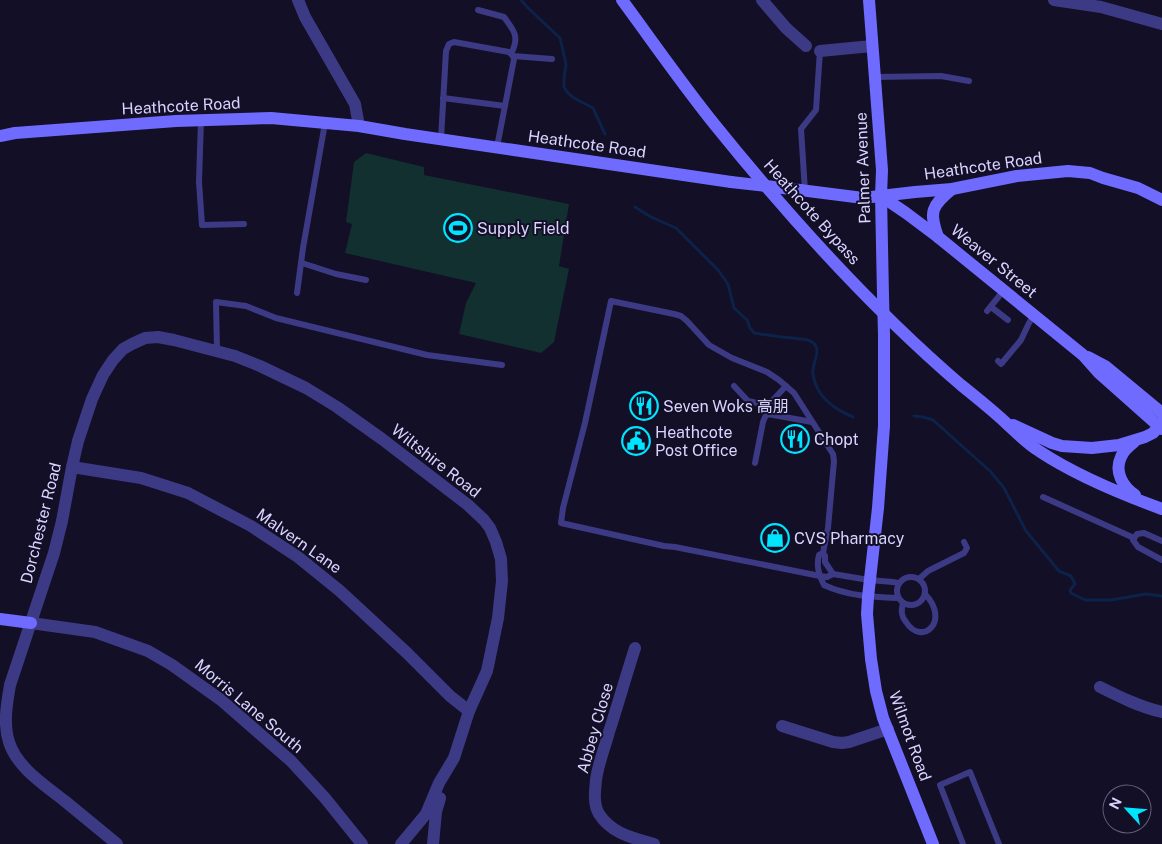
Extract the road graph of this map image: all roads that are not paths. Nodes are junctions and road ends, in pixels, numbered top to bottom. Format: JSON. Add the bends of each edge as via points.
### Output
{"nodes":[{"id":1,"x":298,"y":0,"type":"edge"},
{"id":2,"x":622,"y":0,"type":"edge"},
{"id":3,"x":762,"y":0,"type":"edge"},
{"id":4,"x":869,"y":0,"type":"edge"},
{"id":5,"x":1054,"y":0,"type":"edge"},
{"id":6,"x":1101,"y":4,"type":"edge"},
{"id":7,"x":478,"y":10,"type":"dead end"},
{"id":8,"x":1162,"y":24,"type":"edge"},
{"id":9,"x":806,"y":46,"type":"dead end"},
{"id":10,"x":872,"y":46,"type":"junction"},
{"id":11,"x":820,"y":51,"type":"joint"},
{"id":12,"x":512,"y":55,"type":"junction"},
{"id":13,"x":552,"y":59,"type":"dead end"},
{"id":14,"x":875,"y":77,"type":"junction"},
{"id":15,"x":969,"y":81,"type":"dead end"},
{"id":16,"x":443,"y":98,"type":"junction"},
{"id":17,"x":505,"y":106,"type":"junction"},
{"id":18,"x":201,"y":120,"type":"junction"},
{"id":19,"x":325,"y":123,"type":"junction"},
{"id":20,"x":359,"y":126,"type":"junction"},
{"id":21,"x":0,"y":136,"type":"edge"},
{"id":22,"x":441,"y":139,"type":"junction"},
{"id":23,"x":497,"y":147,"type":"junction"},
{"id":24,"x":952,"y":189,"type":"junction"},
{"id":25,"x":802,"y":190,"type":"junction"},
{"id":26,"x":881,"y":196,"type":"junction"},
{"id":27,"x":1162,"y":200,"type":"edge"},
{"id":28,"x":244,"y":224,"type":"dead end"},
{"id":29,"x":938,"y":237,"type":"junction"},
{"id":30,"x":302,"y":263,"type":"junction"},
{"id":31,"x":366,"y":280,"type":"dead end"},
{"id":32,"x":1004,"y":290,"type":"junction"},
{"id":33,"x":298,"y":293,"type":"dead end"},
{"id":34,"x":1034,"y":314,"type":"junction"},
{"id":35,"x":1008,"y":320,"type":"dead end"},
{"id":36,"x":122,"y":349,"type":"joint"},
{"id":37,"x":217,"y":351,"type":"junction"},
{"id":38,"x":1083,"y":355,"type":"junction"},
{"id":39,"x":998,"y":362,"type":"dead end"},
{"id":40,"x":502,"y":365,"type":"dead end"},
{"id":41,"x":734,"y":386,"type":"dead end"},
{"id":42,"x":786,"y":386,"type":"junction"},
{"id":43,"x":1162,"y":413,"type":"edge"},
{"id":44,"x":1004,"y":421,"type":"junction"},
{"id":45,"x":812,"y":422,"type":"junction"},
{"id":46,"x":884,"y":426,"type":"joint"},
{"id":47,"x":1161,"y":426,"type":"edge"},
{"id":48,"x":1135,"y":440,"type":"junction"},
{"id":49,"x":755,"y":463,"type":"dead end"},
{"id":50,"x":72,"y":468,"type":"junction"},
{"id":51,"x":1043,"y":497,"type":"dead end"},
{"id":52,"x":1146,"y":503,"type":"junction"},
{"id":53,"x":1162,"y":509,"type":"edge"},
{"id":54,"x":1134,"y":538,"type":"junction"},
{"id":55,"x":1162,"y":541,"type":"edge"},
{"id":56,"x":964,"y":542,"type":"dead end"},
{"id":57,"x":823,"y":553,"type":"junction"},
{"id":58,"x":1162,"y":560,"type":"edge"},
{"id":59,"x":833,"y":574,"type":"junction"},
{"id":60,"x":820,"y":576,"type":"junction"},
{"id":61,"x":918,"y":579,"type":"junction"},
{"id":62,"x":869,"y":580,"type":"junction"},
{"id":63,"x":898,"y":583,"type":"junction"},
{"id":64,"x":925,"y":594,"type":"junction"},
{"id":65,"x":868,"y":597,"type":"junction"},
{"id":66,"x":900,"y":601,"type":"junction"},
{"id":67,"x":0,"y":619,"type":"edge"},
{"id":68,"x":31,"y":623,"type":"junction"},
{"id":69,"x":635,"y":648,"type":"dead end"},
{"id":70,"x":1100,"y":688,"type":"dead end"},
{"id":71,"x":469,"y":711,"type":"junction"},
{"id":72,"x":1162,"y":712,"type":"edge"},
{"id":73,"x":782,"y":726,"type":"dead end"},
{"id":74,"x":888,"y":729,"type":"junction"},
{"id":75,"x":445,"y":774,"type":"junction"},
{"id":76,"x":116,"y":844,"type":"edge"},
{"id":77,"x":362,"y":844,"type":"edge"},
{"id":78,"x":401,"y":844,"type":"edge"},
{"id":79,"x":433,"y":844,"type":"edge"},
{"id":80,"x":654,"y":844,"type":"edge"},
{"id":81,"x":933,"y":844,"type":"edge"},
{"id":82,"x":963,"y":844,"type":"edge"},
{"id":83,"x":999,"y":844,"type":"edge"}],
"edges":[{"from":1,"to":20,"type":"street","via":[[355,104]]},
{"from":2,"to":44,"type":"street","name":"Heathcote Bypass","via":[[714,124],[806,234],[936,364]]},
{"from":3,"to":9,"type":"street"},
{"from":4,"to":10,"type":"street","name":"Palmer Avenue"},
{"from":5,"to":6,"type":"street"},
{"from":6,"to":8,"type":"street"},
{"from":7,"to":12,"type":"lane","via":[[504,17],[515,33]]},
{"from":10,"to":11,"type":"street"},
{"from":10,"to":14,"type":"street","name":"Palmer Avenue"},
{"from":11,"to":25,"type":"lane","via":[[816,110],[801,129]]},
{"from":12,"to":13,"type":"lane"},
{"from":12,"to":16,"type":"lane","via":[[454,42],[449,44]]},
{"from":12,"to":17,"type":"lane","via":[[514,59]]},
{"from":14,"to":15,"type":"lane","via":[[941,76]]},
{"from":14,"to":26,"type":"street","name":"Palmer Avenue"},
{"from":16,"to":17,"type":"lane"},
{"from":16,"to":22,"type":"lane"},
{"from":17,"to":23,"type":"lane"},
{"from":18,"to":19,"type":"street","name":"Heathcote Road","via":[[271,118]]},
{"from":18,"to":21,"type":"street","name":"Heathcote Road"},
{"from":18,"to":28,"type":"lane","via":[[199,182],[202,225]]},
{"from":19,"to":20,"type":"street","name":"Heathcote Road"},
{"from":19,"to":30,"type":"lane"},
{"from":20,"to":22,"type":"street","name":"Heathcote Road"},
{"from":22,"to":23,"type":"street","name":"Heathcote Road"},
{"from":23,"to":25,"type":"street","name":"Heathcote Road","bridge":true},
{"from":24,"to":26,"type":"street","name":"Heathcote Road"},
{"from":24,"to":27,"type":"street","name":"Heathcote Road","via":[[1017,176],[1068,171],[1090,173],[1138,188]]},
{"from":24,"to":29,"type":"street","via":[[938,201],[932,214]]},
{"from":25,"to":26,"type":"street","name":"Heathcote Road","via":[[863,198]]},
{"from":26,"to":29,"type":"street","name":"Weaver Street"},
{"from":26,"to":46,"type":"street","name":"Palmer Avenue","bridge":true},
{"from":29,"to":32,"type":"street","name":"Weaver Street"},
{"from":30,"to":31,"type":"lane"},
{"from":30,"to":33,"type":"lane"},
{"from":32,"to":34,"type":"street","name":"Weaver Street"},
{"from":32,"to":35,"type":"lane","via":[[989,309]]},
{"from":34,"to":38,"type":"street","name":"Weaver Street"},
{"from":34,"to":39,"type":"lane","via":[[1021,340],[1001,364]]},
{"from":36,"to":37,"type":"street","name":"Wiltshire Road","via":[[145,338],[158,337]]},
{"from":36,"to":50,"type":"street","name":"Dorchester Road","via":[[103,375],[92,399]]},
{"from":37,"to":40,"type":"lane","via":[[216,302],[246,306],[276,318],[427,355]]},
{"from":37,"to":71,"type":"street","name":"Wiltshire Road","via":[[260,366],[337,407],[468,505],[490,528],[501,559],[498,618],[487,671]]},
{"from":38,"to":43,"type":"street","name":"Weaver Street","via":[[1105,366]]},
{"from":38,"to":47,"type":"street","name":"Weaver Street","via":[[1098,373]]},
{"from":41,"to":42,"type":"lane","via":[[748,401],[762,404],[772,401]]},
{"from":42,"to":45,"type":"lane"},
{"from":42,"to":60,"type":"lane","via":[[767,372],[709,345],[681,316],[611,302],[561,523]]},
{"from":44,"to":48,"type":"street","name":"Heathcote Bypass","via":[[1062,446],[1103,448]]},
{"from":44,"to":52,"type":"street","name":"Heathcote Bypass","via":[[1040,452]]},
{"from":45,"to":49,"type":"lane","via":[[768,414],[763,422]]},
{"from":45,"to":57,"type":"lane","via":[[831,450],[834,461]]},
{"from":46,"to":62,"type":"street","name":"Wilmot Road"},
{"from":47,"to":48,"type":"street","name":"Heathcote Bypass"},
{"from":48,"to":52,"type":"street","via":[[1121,455],[1120,477],[1125,487]]},
{"from":50,"to":68,"type":"street","name":"Dorchester Road","via":[[54,554]]},
{"from":50,"to":71,"type":"street","name":"Malvern Lane","via":[[141,478],[188,493],[252,526],[298,556],[340,591]]},
{"from":51,"to":54,"type":"lane"},
{"from":52,"to":53,"type":"street","name":"Heathcote Bypass"},
{"from":54,"to":55,"type":"lane","via":[[1144,533]]},
{"from":54,"to":58,"type":"lane","via":[[1138,547]]},
{"from":56,"to":61,"type":"lane","via":[[967,548],[964,553]]},
{"from":57,"to":59,"type":"lane"},
{"from":57,"to":60,"type":"lane","via":[[817,562]]},
{"from":59,"to":60,"type":"lane"},
{"from":59,"to":62,"type":"lane"},
{"from":60,"to":65,"type":"lane","via":[[824,585],[833,590]]},
{"from":61,"to":63,"type":"lane","via":[[908,577]]},
{"from":61,"to":64,"type":"lane","via":[[923,583]]},
{"from":62,"to":63,"type":"lane"},
{"from":62,"to":65,"type":"street","name":"Wilmot Road"},
{"from":63,"to":66,"type":"lane","via":[[896,591]]},
{"from":64,"to":66,"type":"lane","via":[[916,605],[909,606]]},
{"from":64,"to":66,"type":"lane","via":[[935,610],[936,619],[924,632],[913,631],[902,618]]},
{"from":65,"to":66,"type":"lane"},
{"from":65,"to":74,"type":"street","name":"Wilmot Road","via":[[871,659],[876,691]]},
{"from":67,"to":68,"type":"street","name":"Morris Lane South"},
{"from":68,"to":76,"type":"street","name":"Dorchester Road","via":[[6,706],[9,742],[27,769]]},
{"from":68,"to":77,"type":"street","name":"Morris Lane South","via":[[95,632],[148,650],[172,664],[221,700],[291,761]]},
{"from":69,"to":80,"type":"street","name":"Abbey Close","via":[[596,779],[595,797],[599,814],[614,830]]},
{"from":70,"to":72,"type":"street"},
{"from":71,"to":75,"type":"street","name":"Wiltshire Road","via":[[454,758]]},
{"from":73,"to":74,"type":"street","via":[[842,744]]},
{"from":74,"to":81,"type":"street","name":"Wilmot Road"},
{"from":75,"to":78,"type":"street","name":"Wiltshire Road","via":[[426,814]]},
{"from":75,"to":79,"type":"street","name":"Wiltshire Road"},
{"from":82,"to":83,"type":"lane","via":[[940,785],[970,772]]}]}
